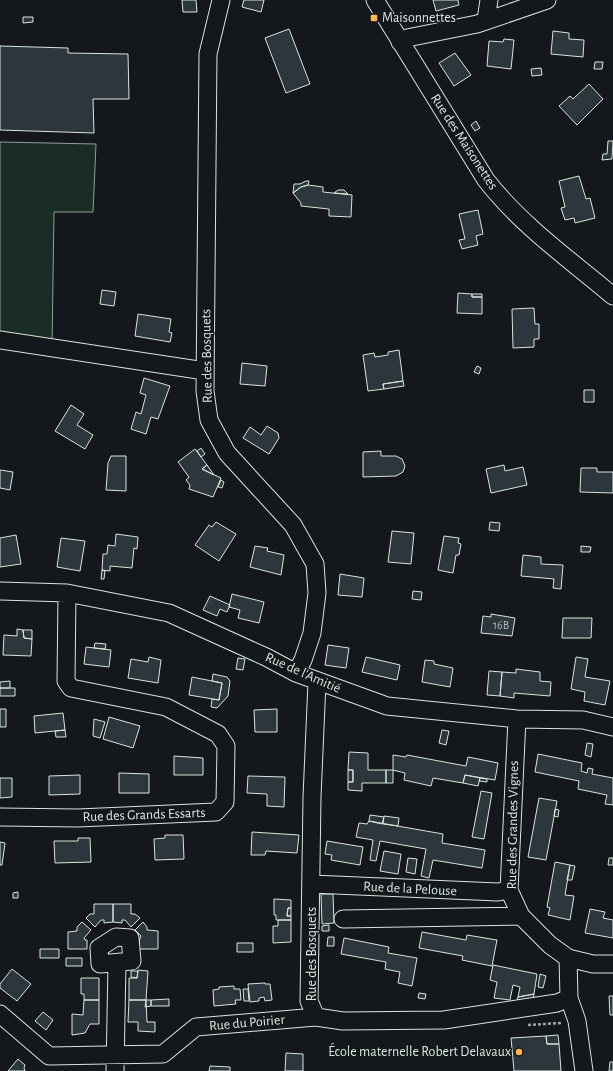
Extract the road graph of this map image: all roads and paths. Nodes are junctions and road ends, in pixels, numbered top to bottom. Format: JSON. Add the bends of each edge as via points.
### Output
{"nodes":[{"id":1,"x":221,"y":0,"type":"edge"},
{"id":2,"x":375,"y":0,"type":"edge"},
{"id":3,"x":489,"y":0,"type":"edge"},
{"id":4,"x":547,"y":0,"type":"edge"},
{"id":5,"x":486,"y":20,"type":"junction"},
{"id":6,"x":400,"y":42,"type":"junction"},
{"id":7,"x":613,"y":296,"type":"edge"},
{"id":8,"x":0,"y":340,"type":"edge"},
{"id":9,"x":205,"y":371,"type":"junction"},
{"id":10,"x":0,"y":591,"type":"edge"},
{"id":11,"x":67,"y":592,"type":"junction"},
{"id":12,"x":296,"y":673,"type":"junction"},
{"id":13,"x":318,"y":682,"type":"junction"},
{"id":14,"x":517,"y":719,"type":"junction"},
{"id":15,"x":613,"y":727,"type":"edge"},
{"id":16,"x":0,"y":817,"type":"edge"},
{"id":17,"x":312,"y":884,"type":"junction"},
{"id":18,"x":509,"y":890,"type":"junction"},
{"id":19,"x":521,"y":916,"type":"junction"},
{"id":20,"x":343,"y":919,"type":"dead end"},
{"id":21,"x":568,"y":958,"type":"junction"},
{"id":22,"x":117,"y":963,"type":"dead end"},
{"id":23,"x":613,"y":964,"type":"edge"},
{"id":24,"x":569,"y":998,"type":"junction"},
{"id":25,"x":545,"y":1005,"type":"junction"},
{"id":26,"x":0,"y":1014,"type":"edge"},
{"id":27,"x":316,"y":1017,"type":"junction"},
{"id":28,"x":545,"y":1024,"type":"dead end"},
{"id":29,"x":115,"y":1063,"type":"edge"},
{"id":30,"x":584,"y":1071,"type":"edge"}],
"edges":[{"from":1,"to":9,"type":"street","name":"Rue des Bosquets","via":[[208,54]]},
{"from":2,"to":6,"type":"street","name":"Rue des Maisonettes"},
{"from":3,"to":5,"type":"street"},
{"from":4,"to":5,"type":"street"},
{"from":5,"to":6,"type":"street","via":[[442,32],[406,38]]},
{"from":6,"to":7,"type":"street","name":"Rue des Maisonettes","via":[[486,180],[501,199]]},
{"from":8,"to":9,"type":"street"},
{"from":9,"to":12,"type":"street","name":"Rue des Bosquets","via":[[209,420],[227,453],[293,525],[315,564],[317,593],[312,633]]},
{"from":10,"to":11,"type":"street","name":"Rue de l'Amitié"},
{"from":11,"to":12,"type":"street","name":"Rue de l'Amitié","via":[[169,613]]},
{"from":11,"to":16,"type":"street","name":"Rue des Grands Essarts","via":[[66,680],[71,688],[166,707],[218,734],[226,746],[225,802],[216,812],[78,818]]},
{"from":12,"to":13,"type":"street","name":"Rue de l'Amitié"},
{"from":13,"to":14,"type":"street","name":"Rue de l'Amitié","via":[[387,706]]},
{"from":13,"to":17,"type":"street","name":"Rue des Bosquets","via":[[312,798]]},
{"from":14,"to":15,"type":"street","name":"Rue de l'Amitié","via":[[583,720]]},
{"from":14,"to":18,"type":"street","name":"Rue des Grandes Vignes"},
{"from":17,"to":18,"type":"street","name":"Rue de la Pelouse","via":[[498,892]]},
{"from":17,"to":27,"type":"street","name":"Rue des Bosquets","via":[[309,1001]]},
{"from":18,"to":19,"type":"street","name":"Rue des Grandes Vignes"},
{"from":19,"to":20,"type":"street"},
{"from":19,"to":21,"type":"street","name":"Rue des Grandes Vignes","via":[[550,945]]},
{"from":21,"to":23,"type":"street","name":"Rue des Grandes Vignes","via":[[593,964]]},
{"from":21,"to":24,"type":"street"},
{"from":22,"to":29,"type":"street"},
{"from":24,"to":25,"type":"street","name":"Rue des Bosquets"},
{"from":24,"to":30,"type":"street","via":[[577,1021]]},
{"from":25,"to":27,"type":"street","name":"Rue des Bosquets","via":[[444,1020],[343,1021]]},
{"from":25,"to":28,"type":"path"},
{"from":26,"to":29,"type":"street","name":"Rue du Poirier","via":[[49,1056]]},
{"from":27,"to":29,"type":"street","name":"Rue du Poirier","via":[[196,1027],[163,1054]]}]}
